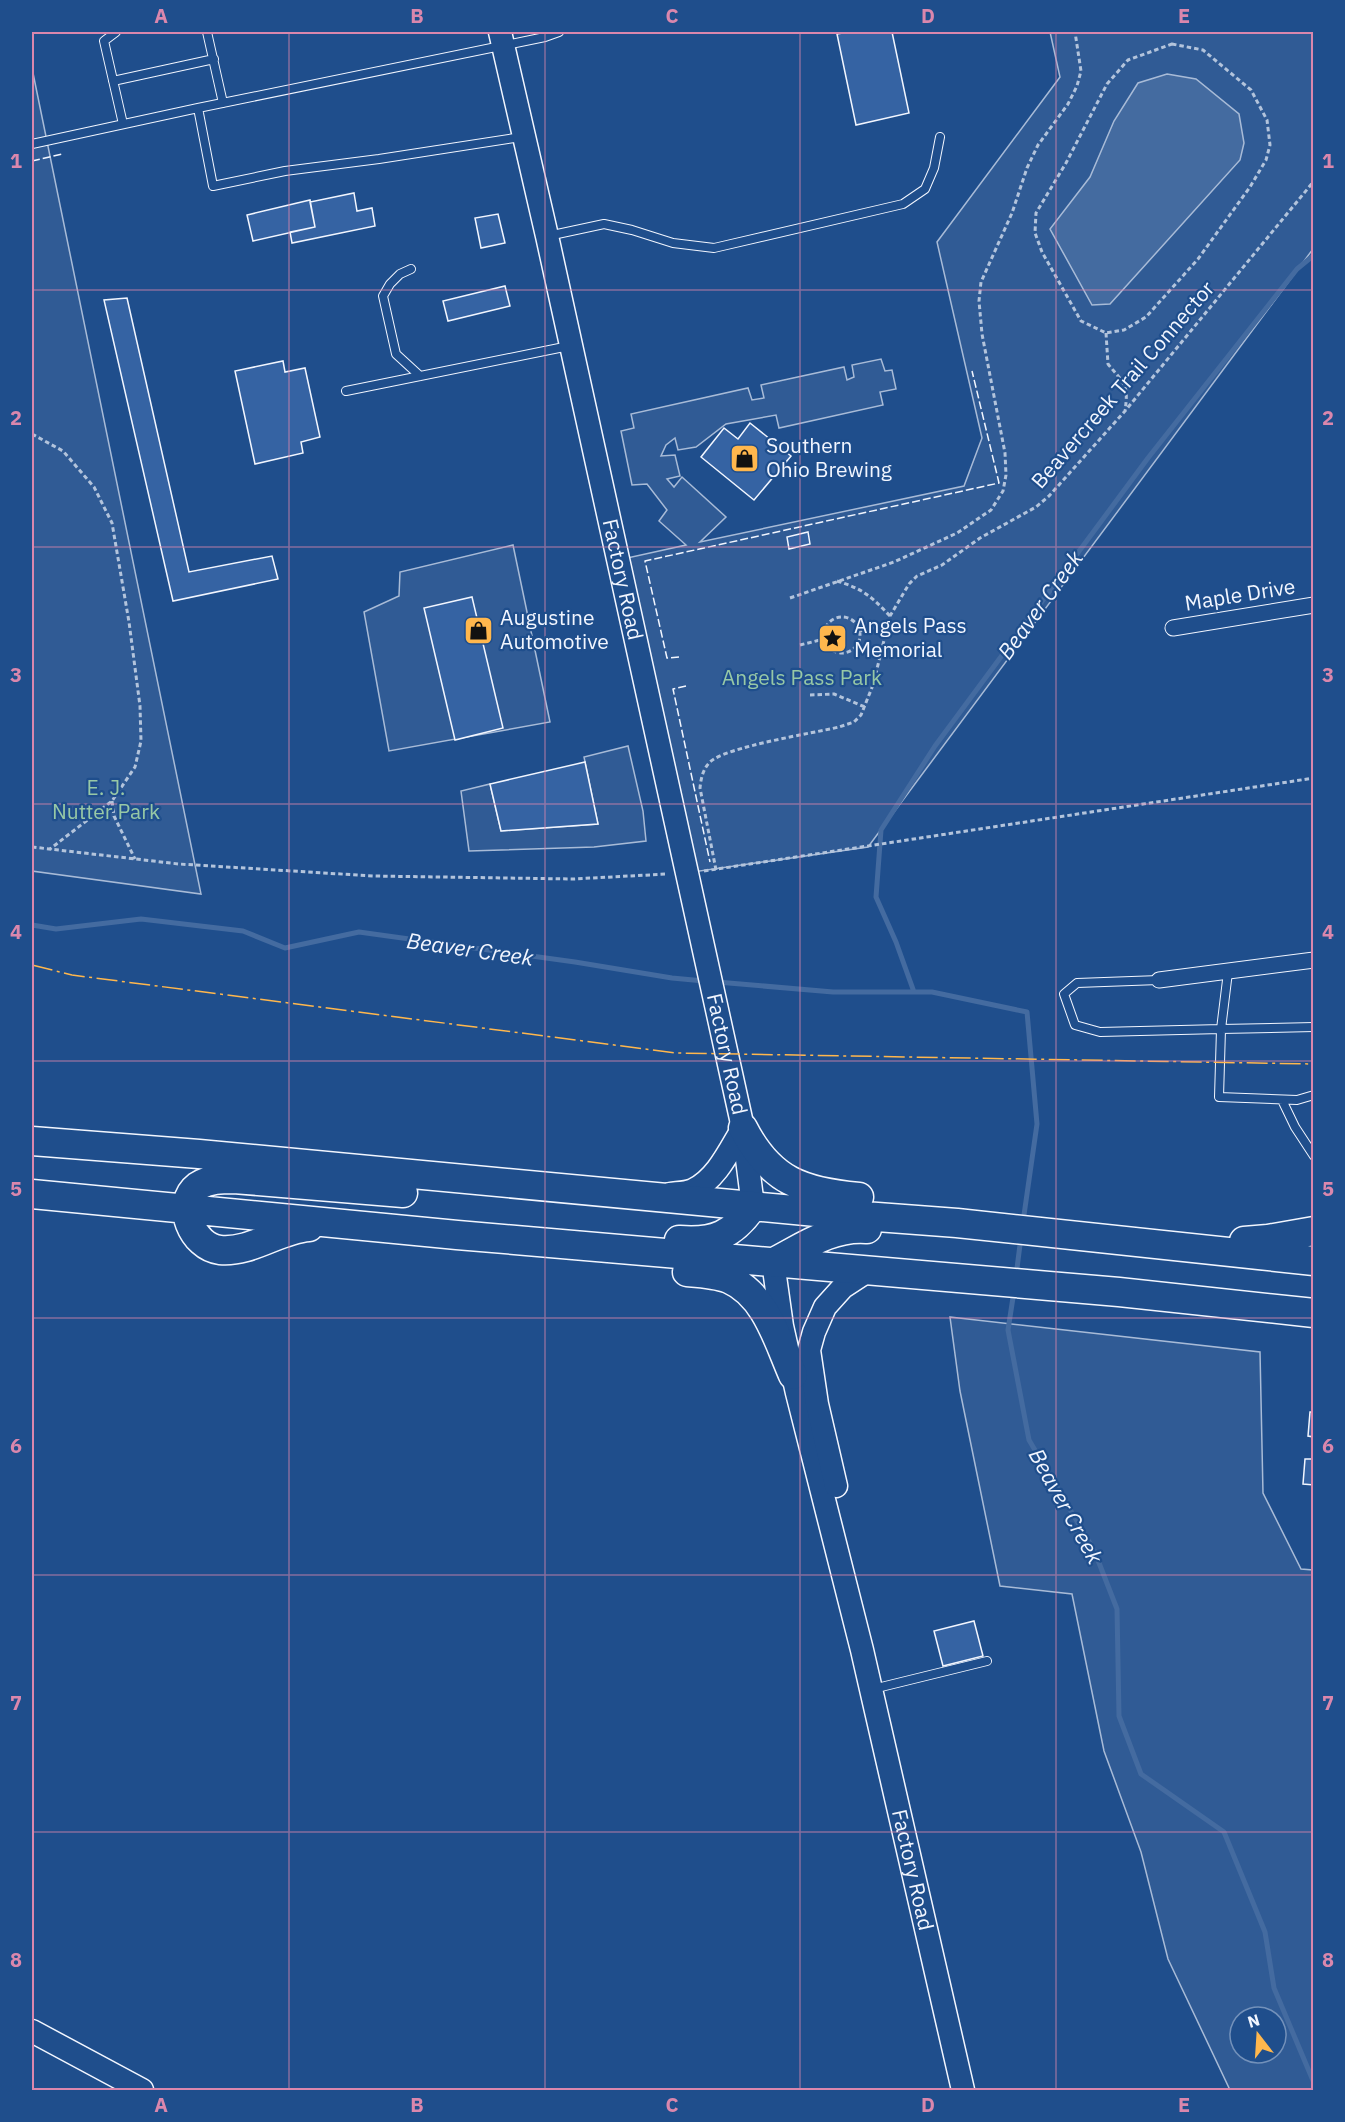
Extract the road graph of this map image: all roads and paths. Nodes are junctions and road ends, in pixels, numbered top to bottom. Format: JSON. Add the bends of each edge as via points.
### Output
{"nodes":[{"id":1,"x":116,"y":32,"type":"edge"},
{"id":2,"x":207,"y":32,"type":"edge"},
{"id":3,"x":560,"y":32,"type":"edge"},
{"id":4,"x":1075,"y":32,"type":"edge"},
{"id":5,"x":501,"y":39,"type":"edge"},
{"id":6,"x":214,"y":59,"type":"junction"},
{"id":7,"x":113,"y":81,"type":"junction"},
{"id":8,"x":223,"y":103,"type":"junction"},
{"id":9,"x":198,"y":108,"type":"junction"},
{"id":10,"x":123,"y":124,"type":"junction"},
{"id":11,"x":524,"y":137,"type":"junction"},
{"id":12,"x":940,"y":137,"type":"dead end"},
{"id":13,"x":32,"y":144,"type":"edge"},
{"id":14,"x":1314,"y":181,"type":"edge"},
{"id":15,"x":547,"y":236,"type":"junction"},
{"id":16,"x":411,"y":269,"type":"dead end"},
{"id":17,"x":1106,"y":333,"type":"junction"},
{"id":18,"x":570,"y":346,"type":"junction"},
{"id":19,"x":420,"y":376,"type":"junction"},
{"id":20,"x":346,"y":391,"type":"dead end"},
{"id":21,"x":1125,"y":411,"type":"junction"},
{"id":22,"x":32,"y":434,"type":"edge"},
{"id":23,"x":836,"y":580,"type":"junction"},
{"id":24,"x":790,"y":598,"type":"dead end"},
{"id":25,"x":1314,"y":605,"type":"edge"},
{"id":26,"x":890,"y":616,"type":"junction"},
{"id":27,"x":886,"y":627,"type":"junction"},
{"id":28,"x":1173,"y":628,"type":"dead end"},
{"id":29,"x":859,"y":631,"type":"junction"},
{"id":30,"x":825,"y":639,"type":"junction"},
{"id":31,"x":800,"y":645,"type":"dead end"},
{"id":32,"x":810,"y":695,"type":"dead end"},
{"id":33,"x":865,"y":707,"type":"junction"},
{"id":34,"x":1314,"y":778,"type":"edge"},
{"id":35,"x":112,"y":801,"type":"junction"},
{"id":36,"x":32,"y":847,"type":"edge"},
{"id":37,"x":48,"y":850,"type":"junction"},
{"id":38,"x":135,"y":859,"type":"junction"},
{"id":39,"x":716,"y":870,"type":"junction"},
{"id":40,"x":700,"y":871,"type":"dead end"},
{"id":41,"x":666,"y":874,"type":"dead end"},
{"id":42,"x":1314,"y":960,"type":"edge"},
{"id":43,"x":1228,"y":972,"type":"junction"},
{"id":44,"x":1158,"y":980,"type":"joint"},
{"id":45,"x":1314,"y":1027,"type":"edge"},
{"id":46,"x":1221,"y":1029,"type":"junction"},
{"id":47,"x":1314,"y":1095,"type":"edge"},
{"id":48,"x":1282,"y":1100,"type":"junction"},
{"id":49,"x":743,"y":1128,"type":"junction"},
{"id":50,"x":32,"y":1141,"type":"edge"},
{"id":51,"x":1314,"y":1156,"type":"edge"},
{"id":52,"x":32,"y":1194,"type":"edge"},
{"id":53,"x":656,"y":1197,"type":"junction"},
{"id":54,"x":753,"y":1206,"type":"junction"},
{"id":55,"x":186,"y":1208,"type":"junction"},
{"id":56,"x":223,"y":1213,"type":"junction"},
{"id":57,"x":339,"y":1224,"type":"junction"},
{"id":58,"x":1314,"y":1232,"type":"edge"},
{"id":59,"x":457,"y":1235,"type":"junction"},
{"id":60,"x":957,"y":1241,"type":"junction"},
{"id":61,"x":1173,"y":1245,"type":"junction"},
{"id":62,"x":1082,"y":1252,"type":"junction"},
{"id":63,"x":1314,"y":1261,"type":"edge"},
{"id":64,"x":773,"y":1262,"type":"junction"},
{"id":65,"x":869,"y":1270,"type":"junction"},
{"id":66,"x":1314,"y":1297,"type":"edge"},
{"id":67,"x":1179,"y":1298,"type":"junction"},
{"id":68,"x":1314,"y":1313,"type":"edge"},
{"id":69,"x":1314,"y":1330,"type":"edge"},
{"id":70,"x":793,"y":1375,"type":"junction"},
{"id":71,"x":862,"y":1650,"type":"junction"},
{"id":72,"x":987,"y":1661,"type":"dead end"},
{"id":73,"x":871,"y":1689,"type":"junction"},
{"id":74,"x":32,"y":2031,"type":"edge"},
{"id":75,"x":142,"y":2091,"type":"edge"},
{"id":76,"x":963,"y":2091,"type":"edge"}],
"edges":[{"from":1,"to":7,"type":"lane","via":[[104,41]]},
{"from":2,"to":6,"type":"lane"},
{"from":3,"to":5,"type":"lane","via":[[545,38]]},
{"from":4,"to":23,"type":"path","via":[[1082,71],[1077,86],[1027,168],[981,282],[978,301],[1005,453],[1003,491],[992,510],[957,533],[894,562]]},
{"from":5,"to":8,"type":"lane"},
{"from":5,"to":11,"type":"street","name":"Factory Road"},
{"from":6,"to":7,"type":"lane"},
{"from":6,"to":8,"type":"lane"},
{"from":7,"to":10,"type":"lane"},
{"from":8,"to":9,"type":"lane"},
{"from":9,"to":10,"type":"lane"},
{"from":9,"to":11,"type":"lane","via":[[213,186],[285,171]]},
{"from":10,"to":13,"type":"lane"},
{"from":11,"to":15,"type":"street","name":"Factory Road"},
{"from":12,"to":15,"type":"lane","via":[[925,189],[903,204],[714,248],[673,243],[604,224]]},
{"from":14,"to":21,"type":"path","name":"Beavercreek Trail Connector"},
{"from":15,"to":18,"type":"street","name":"Factory Road"},
{"from":16,"to":19,"type":"lane","via":[[400,274],[383,296],[396,354]]},
{"from":17,"to":17,"type":"path","via":[[1124,330],[1146,317],[1198,258],[1266,160],[1270,145],[1267,120],[1251,90],[1203,50],[1172,44],[1128,60],[1107,84],[1036,213],[1035,233],[1042,252],[1081,321]]},
{"from":17,"to":21,"type":"path","via":[[1108,364],[1123,380],[1127,394]]},
{"from":18,"to":19,"type":"lane"},
{"from":18,"to":49,"type":"street","name":"Factory Road"},
{"from":19,"to":20,"type":"lane"},
{"from":21,"to":26,"type":"path","name":"Beavercreek Trail Connector","via":[[1049,496],[942,565],[917,576]]},
{"from":22,"to":35,"type":"path","via":[[63,451],[94,487],[112,523],[129,622],[141,741],[135,767]]},
{"from":23,"to":24,"type":"path"},
{"from":23,"to":26,"type":"path","via":[[861,589]]},
{"from":25,"to":28,"type":"street","name":"Maple Drive"},
{"from":26,"to":27,"type":"path","name":"Beavercreek Trail Connector"},
{"from":27,"to":29,"type":"path"},
{"from":27,"to":33,"type":"path","name":"Beavercreek Trail Connector"},
{"from":29,"to":30,"type":"path","via":[[853,621],[836,619],[827,627]]},
{"from":29,"to":30,"type":"path","via":[[858,643],[848,652],[831,649]]},
{"from":30,"to":31,"type":"path"},
{"from":32,"to":33,"type":"path","via":[[834,694]]},
{"from":33,"to":39,"type":"path","via":[[854,722],[846,725],[726,752],[709,763],[700,788]]},
{"from":34,"to":39,"type":"path"},
{"from":35,"to":37,"type":"path"},
{"from":35,"to":38,"type":"path","via":[[114,816]]},
{"from":36,"to":37,"type":"path"},
{"from":37,"to":38,"type":"path"},
{"from":38,"to":41,"type":"path","via":[[470,879]]},
{"from":39,"to":40,"type":"path"},
{"from":42,"to":43,"type":"street"},
{"from":43,"to":44,"type":"street"},
{"from":43,"to":46,"type":"lane"},
{"from":44,"to":46,"type":"lane","via":[[1077,983],[1064,994],[1075,1025],[1100,1032]]},
{"from":45,"to":46,"type":"lane"},
{"from":46,"to":48,"type":"lane","via":[[1219,1097]]},
{"from":47,"to":48,"type":"lane","via":[[1297,1101]]},
{"from":48,"to":51,"type":"lane"},
{"from":49,"to":53,"type":"street","name":"Factory Road","via":[[708,1179],[693,1190]]},
{"from":49,"to":54,"type":"street","name":"Factory Road"},
{"from":49,"to":60,"type":"highway","via":[[763,1160],[802,1187]]},
{"from":50,"to":53,"type":"highway"},
{"from":52,"to":55,"type":"highway"},
{"from":53,"to":54,"type":"highway"},
{"from":53,"to":55,"type":"highway","via":[[582,1209],[234,1179],[198,1186],[188,1198]]},
{"from":54,"to":56,"type":"highway","via":[[742,1222],[728,1232],[711,1240],[693,1241],[280,1205]]},
{"from":54,"to":60,"type":"highway","via":[[837,1214]]},
{"from":55,"to":56,"type":"highway"},
{"from":55,"to":57,"type":"highway","via":[[192,1228],[218,1250],[242,1248],[298,1228]]},
{"from":56,"to":57,"type":"highway"},
{"from":57,"to":59,"type":"highway"},
{"from":58,"to":61,"type":"highway"},
{"from":59,"to":64,"type":"highway"},
{"from":59,"to":70,"type":"highway","via":[[487,1254],[728,1278],[765,1310]]},
{"from":60,"to":62,"type":"highway"},
{"from":60,"to":62,"type":"highway"},
{"from":60,"to":64,"type":"highway","via":[[863,1228],[843,1230]]},
{"from":60,"to":65,"type":"highway"},
{"from":61,"to":62,"type":"highway"},
{"from":61,"to":63,"type":"highway"},
{"from":62,"to":66,"type":"highway","via":[[1182,1282]]},
{"from":62,"to":67,"type":"highway"},
{"from":64,"to":65,"type":"highway"},
{"from":64,"to":70,"type":"street","name":"Factory Road"},
{"from":65,"to":71,"type":"street","name":"Factory Road","via":[[843,1287],[825,1307],[809,1350],[817,1404],[860,1596]]},
{"from":67,"to":68,"type":"highway"},
{"from":67,"to":69,"type":"highway","via":[[1238,1324]]},
{"from":70,"to":71,"type":"street","name":"Factory Road"},
{"from":71,"to":73,"type":"street","name":"Factory Road"},
{"from":72,"to":73,"type":"lane"},
{"from":73,"to":76,"type":"street","name":"Factory Road"},
{"from":74,"to":75,"type":"street"}]}
